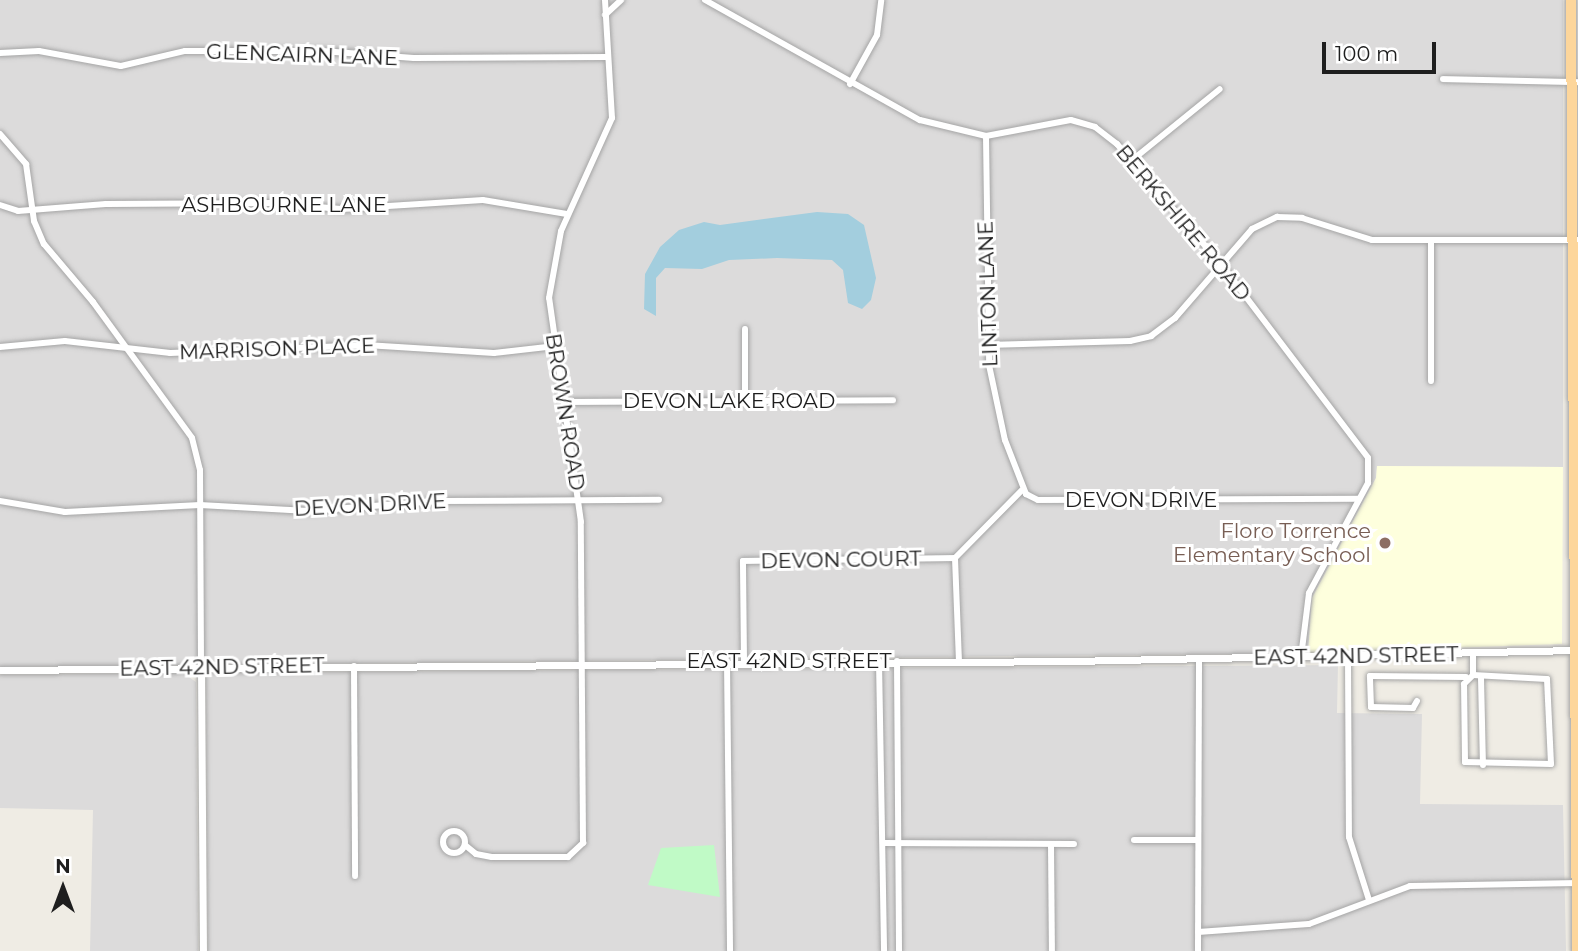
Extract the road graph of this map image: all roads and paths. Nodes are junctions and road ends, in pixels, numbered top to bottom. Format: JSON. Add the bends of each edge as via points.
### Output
{"nodes":[{"id":1,"x":605,"y":0,"type":"edge"},
{"id":2,"x":621,"y":0,"type":"edge"},
{"id":3,"x":705,"y":0,"type":"edge"},
{"id":4,"x":881,"y":0,"type":"edge"},
{"id":5,"x":1571,"y":0,"type":"edge"},
{"id":6,"x":605,"y":15,"type":"junction"},
{"id":7,"x":0,"y":53,"type":"edge"},
{"id":8,"x":608,"y":57,"type":"junction"},
{"id":9,"x":1443,"y":79,"type":"dead end"},
{"id":10,"x":1575,"y":82,"type":"edge"},
{"id":11,"x":850,"y":84,"type":"junction"},
{"id":12,"x":1220,"y":89,"type":"dead end"},
{"id":13,"x":0,"y":134,"type":"edge"},
{"id":14,"x":986,"y":136,"type":"junction"},
{"id":15,"x":1131,"y":161,"type":"junction"},
{"id":16,"x":0,"y":205,"type":"edge"},
{"id":17,"x":33,"y":210,"type":"junction"},
{"id":18,"x":567,"y":214,"type":"junction"},
{"id":19,"x":1431,"y":240,"type":"junction"},
{"id":20,"x":1575,"y":240,"type":"edge"},
{"id":21,"x":1222,"y":264,"type":"junction"},
{"id":22,"x":745,"y":329,"type":"dead end"},
{"id":23,"x":987,"y":345,"type":"junction"},
{"id":24,"x":556,"y":346,"type":"junction"},
{"id":25,"x":0,"y":347,"type":"edge"},
{"id":26,"x":127,"y":349,"type":"junction"},
{"id":27,"x":1431,"y":381,"type":"dead end"},
{"id":28,"x":893,"y":400,"type":"dead end"},
{"id":29,"x":745,"y":401,"type":"junction"},
{"id":30,"x":565,"y":402,"type":"junction"},
{"id":31,"x":1022,"y":490,"type":"junction"},
{"id":32,"x":1359,"y":499,"type":"junction"},
{"id":33,"x":579,"y":500,"type":"junction"},
{"id":34,"x":659,"y":500,"type":"dead end"},
{"id":35,"x":0,"y":501,"type":"edge"},
{"id":36,"x":200,"y":505,"type":"junction"},
{"id":37,"x":1576,"y":505,"type":"edge"},
{"id":38,"x":955,"y":558,"type":"junction"},
{"id":39,"x":1577,"y":650,"type":"edge"},
{"id":40,"x":1473,"y":653,"type":"junction"},
{"id":41,"x":1301,"y":657,"type":"junction"},
{"id":42,"x":1348,"y":657,"type":"junction"},
{"id":43,"x":1199,"y":659,"type":"junction"},
{"id":44,"x":727,"y":661,"type":"junction"},
{"id":45,"x":744,"y":661,"type":"junction"},
{"id":46,"x":879,"y":661,"type":"junction"},
{"id":47,"x":897,"y":661,"type":"junction"},
{"id":48,"x":959,"y":661,"type":"junction"},
{"id":49,"x":582,"y":663,"type":"junction"},
{"id":50,"x":354,"y":666,"type":"junction"},
{"id":51,"x":201,"y":668,"type":"junction"},
{"id":52,"x":0,"y":670,"type":"edge"},
{"id":53,"x":1470,"y":676,"type":"junction"},
{"id":54,"x":1481,"y":678,"type":"junction"},
{"id":55,"x":1417,"y":701,"type":"dead end"},
{"id":56,"x":1483,"y":765,"type":"junction"},
{"id":57,"x":1134,"y":840,"type":"dead end"},
{"id":58,"x":1198,"y":840,"type":"junction"},
{"id":59,"x":883,"y":843,"type":"junction"},
{"id":60,"x":897,"y":843,"type":"junction"},
{"id":61,"x":1074,"y":844,"type":"dead end"},
{"id":62,"x":465,"y":845,"type":"dead end"},
{"id":63,"x":1051,"y":845,"type":"junction"},
{"id":64,"x":355,"y":876,"type":"dead end"},
{"id":65,"x":1577,"y":883,"type":"edge"},
{"id":66,"x":1369,"y":900,"type":"junction"},
{"id":67,"x":1198,"y":932,"type":"junction"},
{"id":68,"x":203,"y":951,"type":"edge"},
{"id":69,"x":730,"y":951,"type":"edge"},
{"id":70,"x":884,"y":951,"type":"edge"},
{"id":71,"x":899,"y":951,"type":"edge"},
{"id":72,"x":1052,"y":951,"type":"edge"},
{"id":73,"x":1198,"y":951,"type":"edge"},
{"id":74,"x":1577,"y":951,"type":"edge"}],
"edges":[{"from":1,"to":6,"type":"street","name":"BROWN ROAD"},
{"from":2,"to":6,"type":"street"},
{"from":3,"to":11,"type":"street","name":"BERKSHIRE ROAD"},
{"from":4,"to":11,"type":"street","via":[[877,35]]},
{"from":5,"to":10,"type":"main road"},
{"from":6,"to":8,"type":"street","name":"BROWN ROAD"},
{"from":7,"to":8,"type":"street","name":"GLENCAIRN LANE","via":[[39,51],[121,66],[185,51],[322,51],[414,58]]},
{"from":8,"to":18,"type":"street","name":"BROWN ROAD","via":[[613,93],[609,129]]},
{"from":9,"to":10,"type":"street"},
{"from":10,"to":20,"type":"main road"},
{"from":11,"to":14,"type":"street","name":"BERKSHIRE ROAD","via":[[920,120]]},
{"from":12,"to":15,"type":"street"},
{"from":13,"to":17,"type":"street","via":[[26,164]]},
{"from":14,"to":15,"type":"street","name":"BERKSHIRE ROAD","via":[[1046,121],[1078,121],[1110,137]]},
{"from":14,"to":23,"type":"street","name":"LINTON LANE"},
{"from":15,"to":21,"type":"street","name":"BERKSHIRE ROAD"},
{"from":16,"to":17,"type":"street","name":"ASHBOURNE LANE"},
{"from":17,"to":18,"type":"street","name":"ASHBOURNE LANE","via":[[106,204],[274,203],[341,209],[472,200]]},
{"from":17,"to":26,"type":"street","via":[[44,244]]},
{"from":18,"to":24,"type":"street","name":"BROWN ROAD","via":[[550,283]]},
{"from":19,"to":20,"type":"street"},
{"from":19,"to":21,"type":"street","via":[[1361,239],[1284,216],[1258,225]]},
{"from":19,"to":27,"type":"street"},
{"from":20,"to":37,"type":"main road"},
{"from":21,"to":23,"type":"street","via":[[1170,323],[1144,338]]},
{"from":21,"to":32,"type":"street","name":"BERKSHIRE ROAD","via":[[1364,451],[1370,476]]},
{"from":22,"to":29,"type":"street"},
{"from":23,"to":31,"type":"street","name":"LINTON LANE","via":[[999,416]]},
{"from":24,"to":26,"type":"street","name":"MARRISON PLACE","via":[[494,353],[388,345],[231,352]]},
{"from":24,"to":30,"type":"street","name":"BROWN ROAD"},
{"from":25,"to":26,"type":"street","name":"MARRISON PLACE","via":[[65,341]]},
{"from":26,"to":36,"type":"street","via":[[192,438],[200,470]]},
{"from":28,"to":29,"type":"street","name":"DEVON LAKE ROAD"},
{"from":29,"to":30,"type":"street","name":"DEVON LAKE ROAD"},
{"from":30,"to":33,"type":"street","name":"BROWN ROAD"},
{"from":31,"to":32,"type":"street","name":"DEVON DRIVE","via":[[1038,500]]},
{"from":31,"to":38,"type":"street"},
{"from":32,"to":41,"type":"street","name":"BERKSHIRE ROAD","via":[[1312,586]]},
{"from":33,"to":34,"type":"street","name":"DEVON DRIVE"},
{"from":33,"to":36,"type":"street","name":"DEVON DRIVE","via":[[437,501],[308,511]]},
{"from":33,"to":49,"type":"street","name":"BROWN ROAD"},
{"from":35,"to":36,"type":"street","name":"DEVON DRIVE","via":[[49,512]]},
{"from":36,"to":51,"type":"street"},
{"from":37,"to":39,"type":"main road"},
{"from":38,"to":45,"type":"street","name":"DEVON COURT","via":[[743,561]]},
{"from":38,"to":48,"type":"street"},
{"from":39,"to":40,"type":"street","name":"EAST 42ND STREET"},
{"from":39,"to":65,"type":"main road"},
{"from":40,"to":42,"type":"street","name":"EAST 42ND STREET"},
{"from":40,"to":53,"type":"street"},
{"from":41,"to":42,"type":"street","name":"EAST 42ND STREET"},
{"from":41,"to":43,"type":"street","name":"EAST 42ND STREET"},
{"from":42,"to":66,"type":"street","via":[[1349,837]]},
{"from":43,"to":48,"type":"street","name":"EAST 42ND STREET"},
{"from":43,"to":58,"type":"street"},
{"from":44,"to":45,"type":"street","name":"EAST 42ND STREET"},
{"from":44,"to":49,"type":"street","name":"EAST 42ND STREET"},
{"from":44,"to":69,"type":"street"},
{"from":45,"to":46,"type":"street","name":"EAST 42ND STREET"},
{"from":46,"to":47,"type":"street","name":"EAST 42ND STREET"},
{"from":46,"to":59,"type":"street"},
{"from":47,"to":48,"type":"street","name":"EAST 42ND STREET"},
{"from":47,"to":60,"type":"street"},
{"from":49,"to":50,"type":"street","name":"EAST 42ND STREET"},
{"from":49,"to":62,"type":"street","name":"BROWN ROAD","via":[[584,837],[580,850],[568,857],[492,857],[476,854]]},
{"from":50,"to":51,"type":"street","name":"EAST 42ND STREET"},
{"from":50,"to":64,"type":"street"},
{"from":51,"to":52,"type":"street","name":"EAST 42ND STREET"},
{"from":51,"to":68,"type":"street"},
{"from":53,"to":54,"type":"street"},
{"from":53,"to":55,"type":"street","via":[[1370,676],[1371,707],[1413,708]]},
{"from":53,"to":56,"type":"street","via":[[1463,756],[1470,765]]},
{"from":54,"to":56,"type":"street"},
{"from":54,"to":56,"type":"street","via":[[1544,678],[1550,685],[1551,764]]},
{"from":57,"to":58,"type":"street"},
{"from":58,"to":67,"type":"street"},
{"from":59,"to":60,"type":"street"},
{"from":59,"to":70,"type":"street"},
{"from":60,"to":63,"type":"street"},
{"from":60,"to":71,"type":"street"},
{"from":61,"to":63,"type":"street"},
{"from":63,"to":72,"type":"street"},
{"from":65,"to":66,"type":"street","via":[[1415,885]]},
{"from":65,"to":74,"type":"main road"},
{"from":66,"to":67,"type":"street","via":[[1301,925]]},
{"from":67,"to":73,"type":"street"}]}
